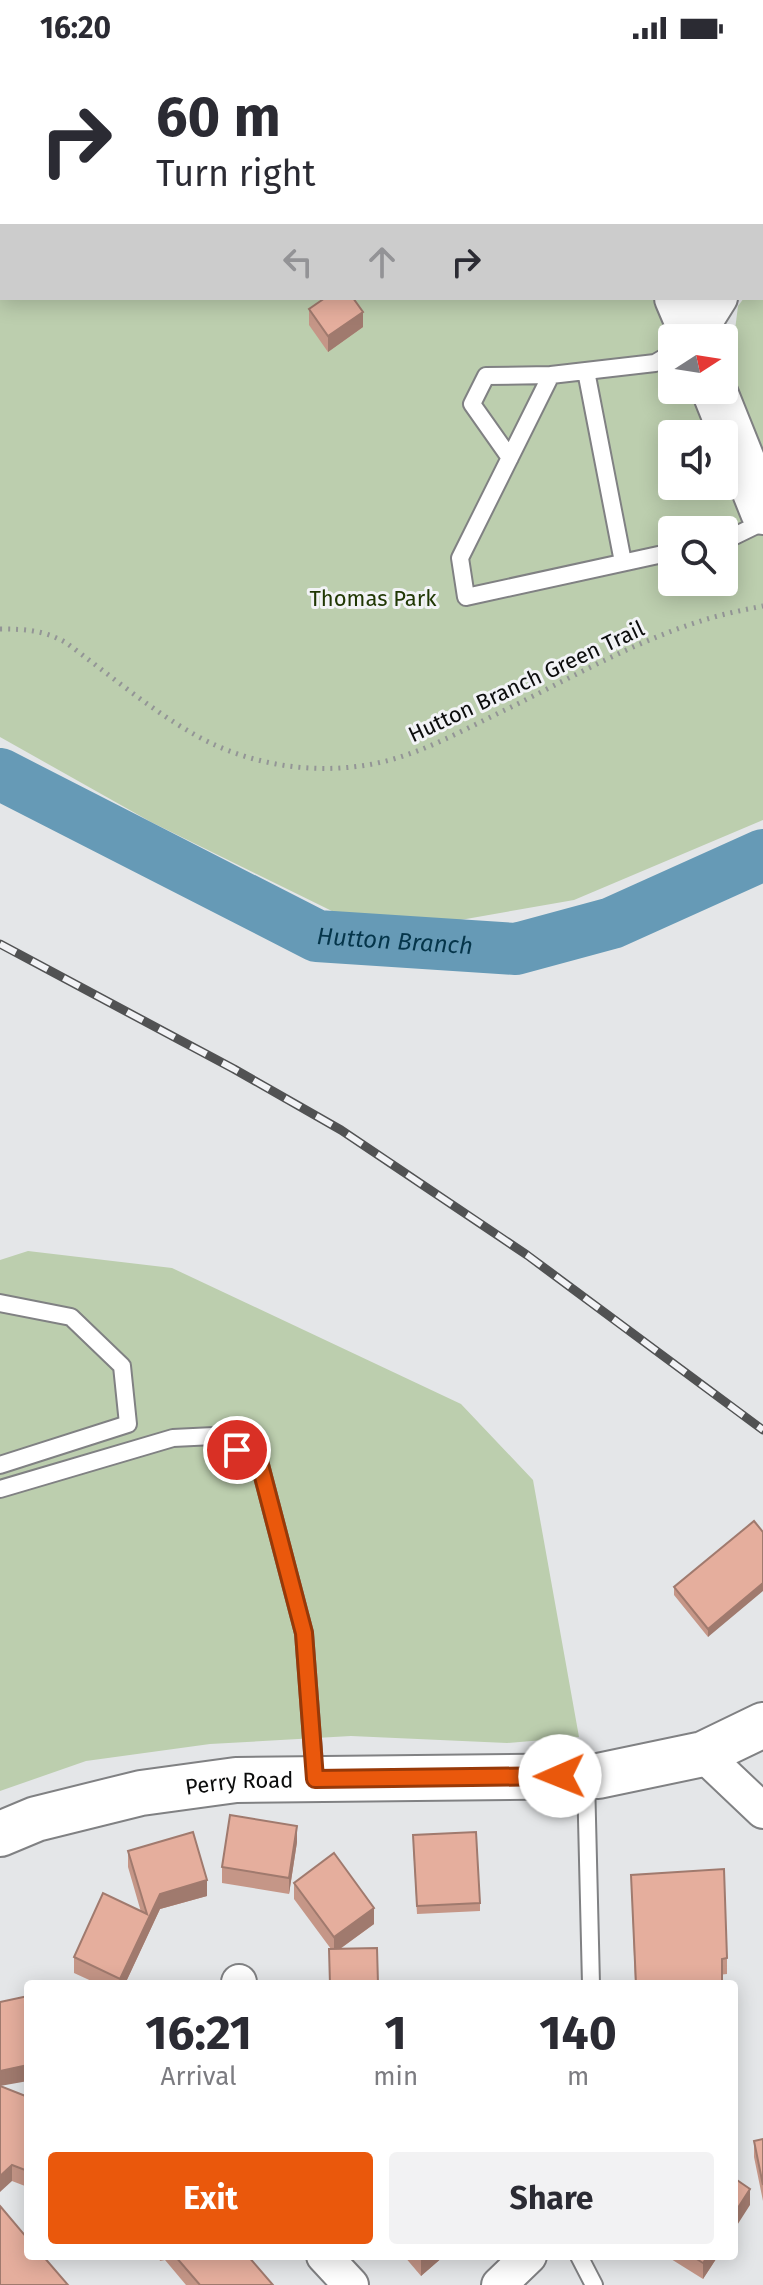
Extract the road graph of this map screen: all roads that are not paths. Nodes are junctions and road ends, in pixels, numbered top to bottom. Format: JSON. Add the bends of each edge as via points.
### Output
{"nodes":[{"id":1,"x":678,"y":300,"type":"edge"},
{"id":2,"x":719,"y":300,"type":"edge"},
{"id":3,"x":689,"y":324,"type":"edge"},
{"id":4,"x":704,"y":324,"type":"edge"},
{"id":5,"x":658,"y":361,"type":"edge"},
{"id":6,"x":586,"y":371,"type":"junction"},
{"id":7,"x":551,"y":375,"type":"junction"},
{"id":8,"x":720,"y":404,"type":"edge"},
{"id":9,"x":510,"y":458,"type":"junction"},
{"id":10,"x":763,"y":512,"type":"edge"},
{"id":11,"x":763,"y":522,"type":"edge"},
{"id":12,"x":738,"y":534,"type":"edge"},
{"id":13,"x":658,"y":555,"type":"edge"},
{"id":14,"x":623,"y":562,"type":"junction"},
{"id":15,"x":0,"y":1303,"type":"edge"},
{"id":16,"x":0,"y":1465,"type":"edge"},
{"id":17,"x":0,"y":1489,"type":"edge"},
{"id":18,"x":763,"y":1725,"type":"edge"},
{"id":19,"x":703,"y":1754,"type":"junction"},
{"id":20,"x":586,"y":1776,"type":"junction"},
{"id":21,"x":315,"y":1779,"type":"junction"},
{"id":22,"x":763,"y":1811,"type":"edge"},
{"id":23,"x":0,"y":1834,"type":"edge"},
{"id":24,"x":591,"y":1980,"type":"edge"},
{"id":25,"x":328,"y":2260,"type":"edge"},
{"id":26,"x":525,"y":2260,"type":"edge"},
{"id":27,"x":581,"y":2260,"type":"edge"},
{"id":28,"x":351,"y":2285,"type":"edge"},
{"id":29,"x":499,"y":2285,"type":"edge"},
{"id":30,"x":594,"y":2285,"type":"edge"}],
"edges":[{"from":1,"to":3,"type":"street"},
{"from":2,"to":4,"type":"street"},
{"from":5,"to":6,"type":"lane"},
{"from":6,"to":7,"type":"lane"},
{"from":6,"to":14,"type":"lane"},
{"from":7,"to":9,"type":"lane"},
{"from":7,"to":9,"type":"lane","via":[[486,376],[472,404]]},
{"from":8,"to":10,"type":"street"},
{"from":9,"to":14,"type":"lane","via":[[460,558],[466,597]]},
{"from":11,"to":12,"type":"lane"},
{"from":13,"to":14,"type":"lane"},
{"from":15,"to":16,"type":"lane","via":[[71,1317],[122,1366],[128,1424]]},
{"from":17,"to":21,"type":"lane","via":[[173,1438],[214,1436],[260,1465],[304,1633]]},
{"from":18,"to":19,"type":"street","name":"Perry Road"},
{"from":19,"to":20,"type":"street","name":"Perry Road"},
{"from":19,"to":22,"type":"street"},
{"from":20,"to":21,"type":"street","name":"Perry Road"},
{"from":20,"to":24,"type":"lane"},
{"from":21,"to":23,"type":"street","name":"Perry Road","via":[[236,1780],[141,1793],[36,1819]]},
{"from":25,"to":28,"type":"street"},
{"from":26,"to":29,"type":"street"},
{"from":27,"to":30,"type":"lane"}]}
